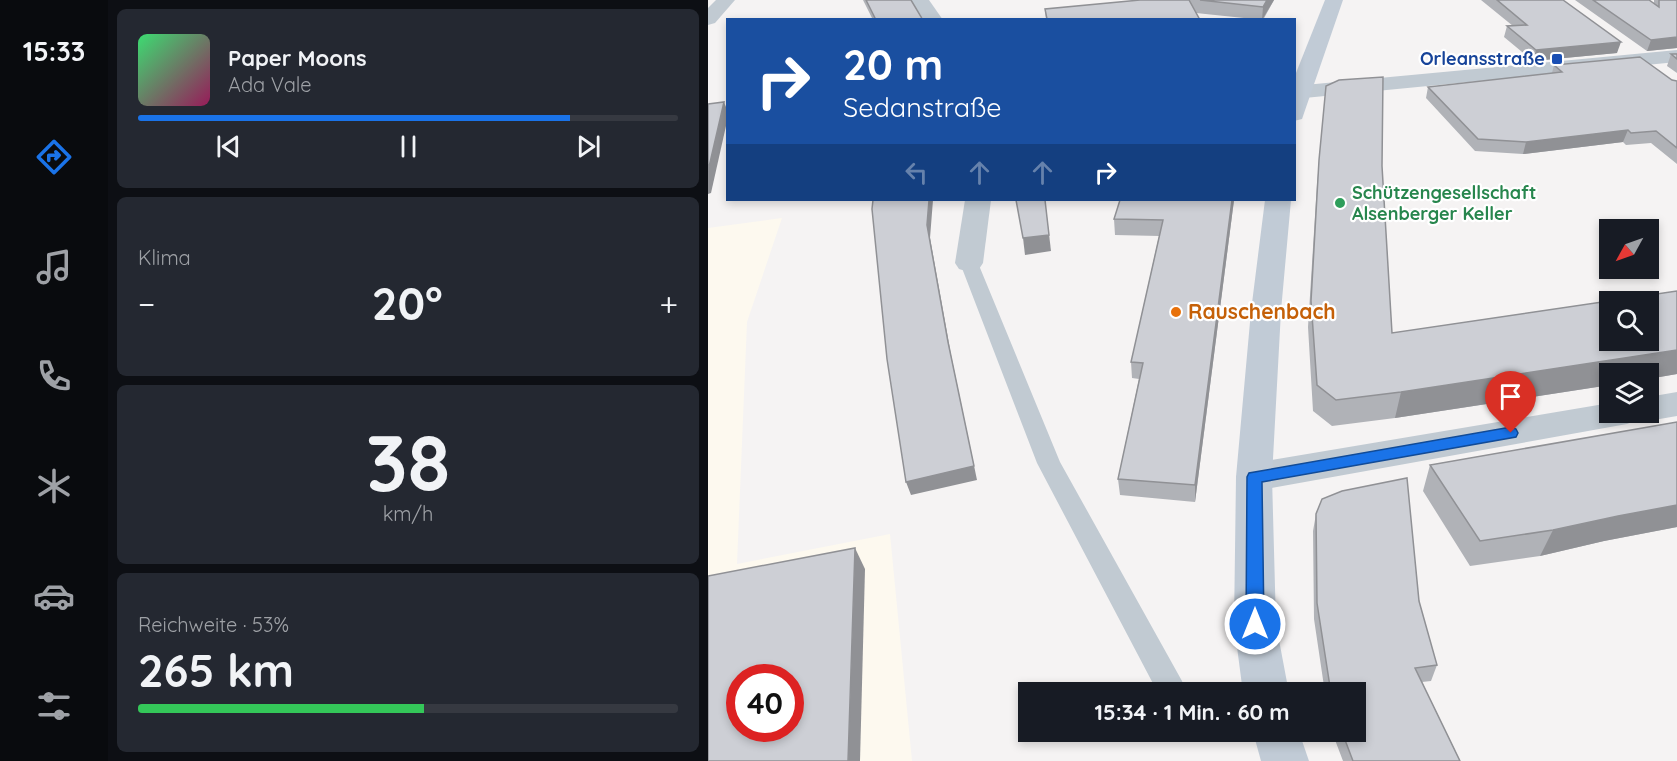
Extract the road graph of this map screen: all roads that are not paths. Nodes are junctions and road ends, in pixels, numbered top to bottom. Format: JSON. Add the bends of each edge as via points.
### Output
{"nodes":[{"id":1,"x":726,"y":0,"type":"edge"},
{"id":2,"x":920,"y":0,"type":"edge"},
{"id":3,"x":1334,"y":0,"type":"edge"},
{"id":4,"x":933,"y":18,"type":"edge"},
{"id":5,"x":708,"y":19,"type":"edge"},
{"id":6,"x":1614,"y":40,"type":"edge"},
{"id":7,"x":1677,"y":56,"type":"edge"},
{"id":8,"x":1642,"y":60,"type":"junction"},
{"id":9,"x":1668,"y":79,"type":"edge"},
{"id":10,"x":1296,"y":100,"type":"edge"},
{"id":11,"x":978,"y":201,"type":"edge"},
{"id":12,"x":1278,"y":201,"type":"edge"},
{"id":13,"x":969,"y":263,"type":"joint"},
{"id":14,"x":1677,"y":404,"type":"edge"},
{"id":15,"x":1659,"y":407,"type":"edge"},
{"id":16,"x":1599,"y":417,"type":"edge"},
{"id":17,"x":1254,"y":477,"type":"junction"},
{"id":18,"x":1167,"y":682,"type":"edge"},
{"id":19,"x":1264,"y":682,"type":"edge"},
{"id":20,"x":1279,"y":742,"type":"edge"},
{"id":21,"x":1285,"y":761,"type":"edge"}],
"edges":[{"from":1,"to":5,"type":"street"},
{"from":2,"to":4,"type":"street"},
{"from":3,"to":10,"type":"street"},
{"from":6,"to":8,"type":"street"},
{"from":7,"to":8,"type":"street"},
{"from":8,"to":9,"type":"street"},
{"from":8,"to":10,"type":"street"},
{"from":11,"to":13,"type":"street"},
{"from":12,"to":17,"type":"street"},
{"from":13,"to":18,"type":"lane","via":[[1049,464]]},
{"from":14,"to":15,"type":"street"},
{"from":16,"to":17,"type":"street"},
{"from":17,"to":19,"type":"street","via":[[1255,624]]},
{"from":20,"to":21,"type":"street"}]}
